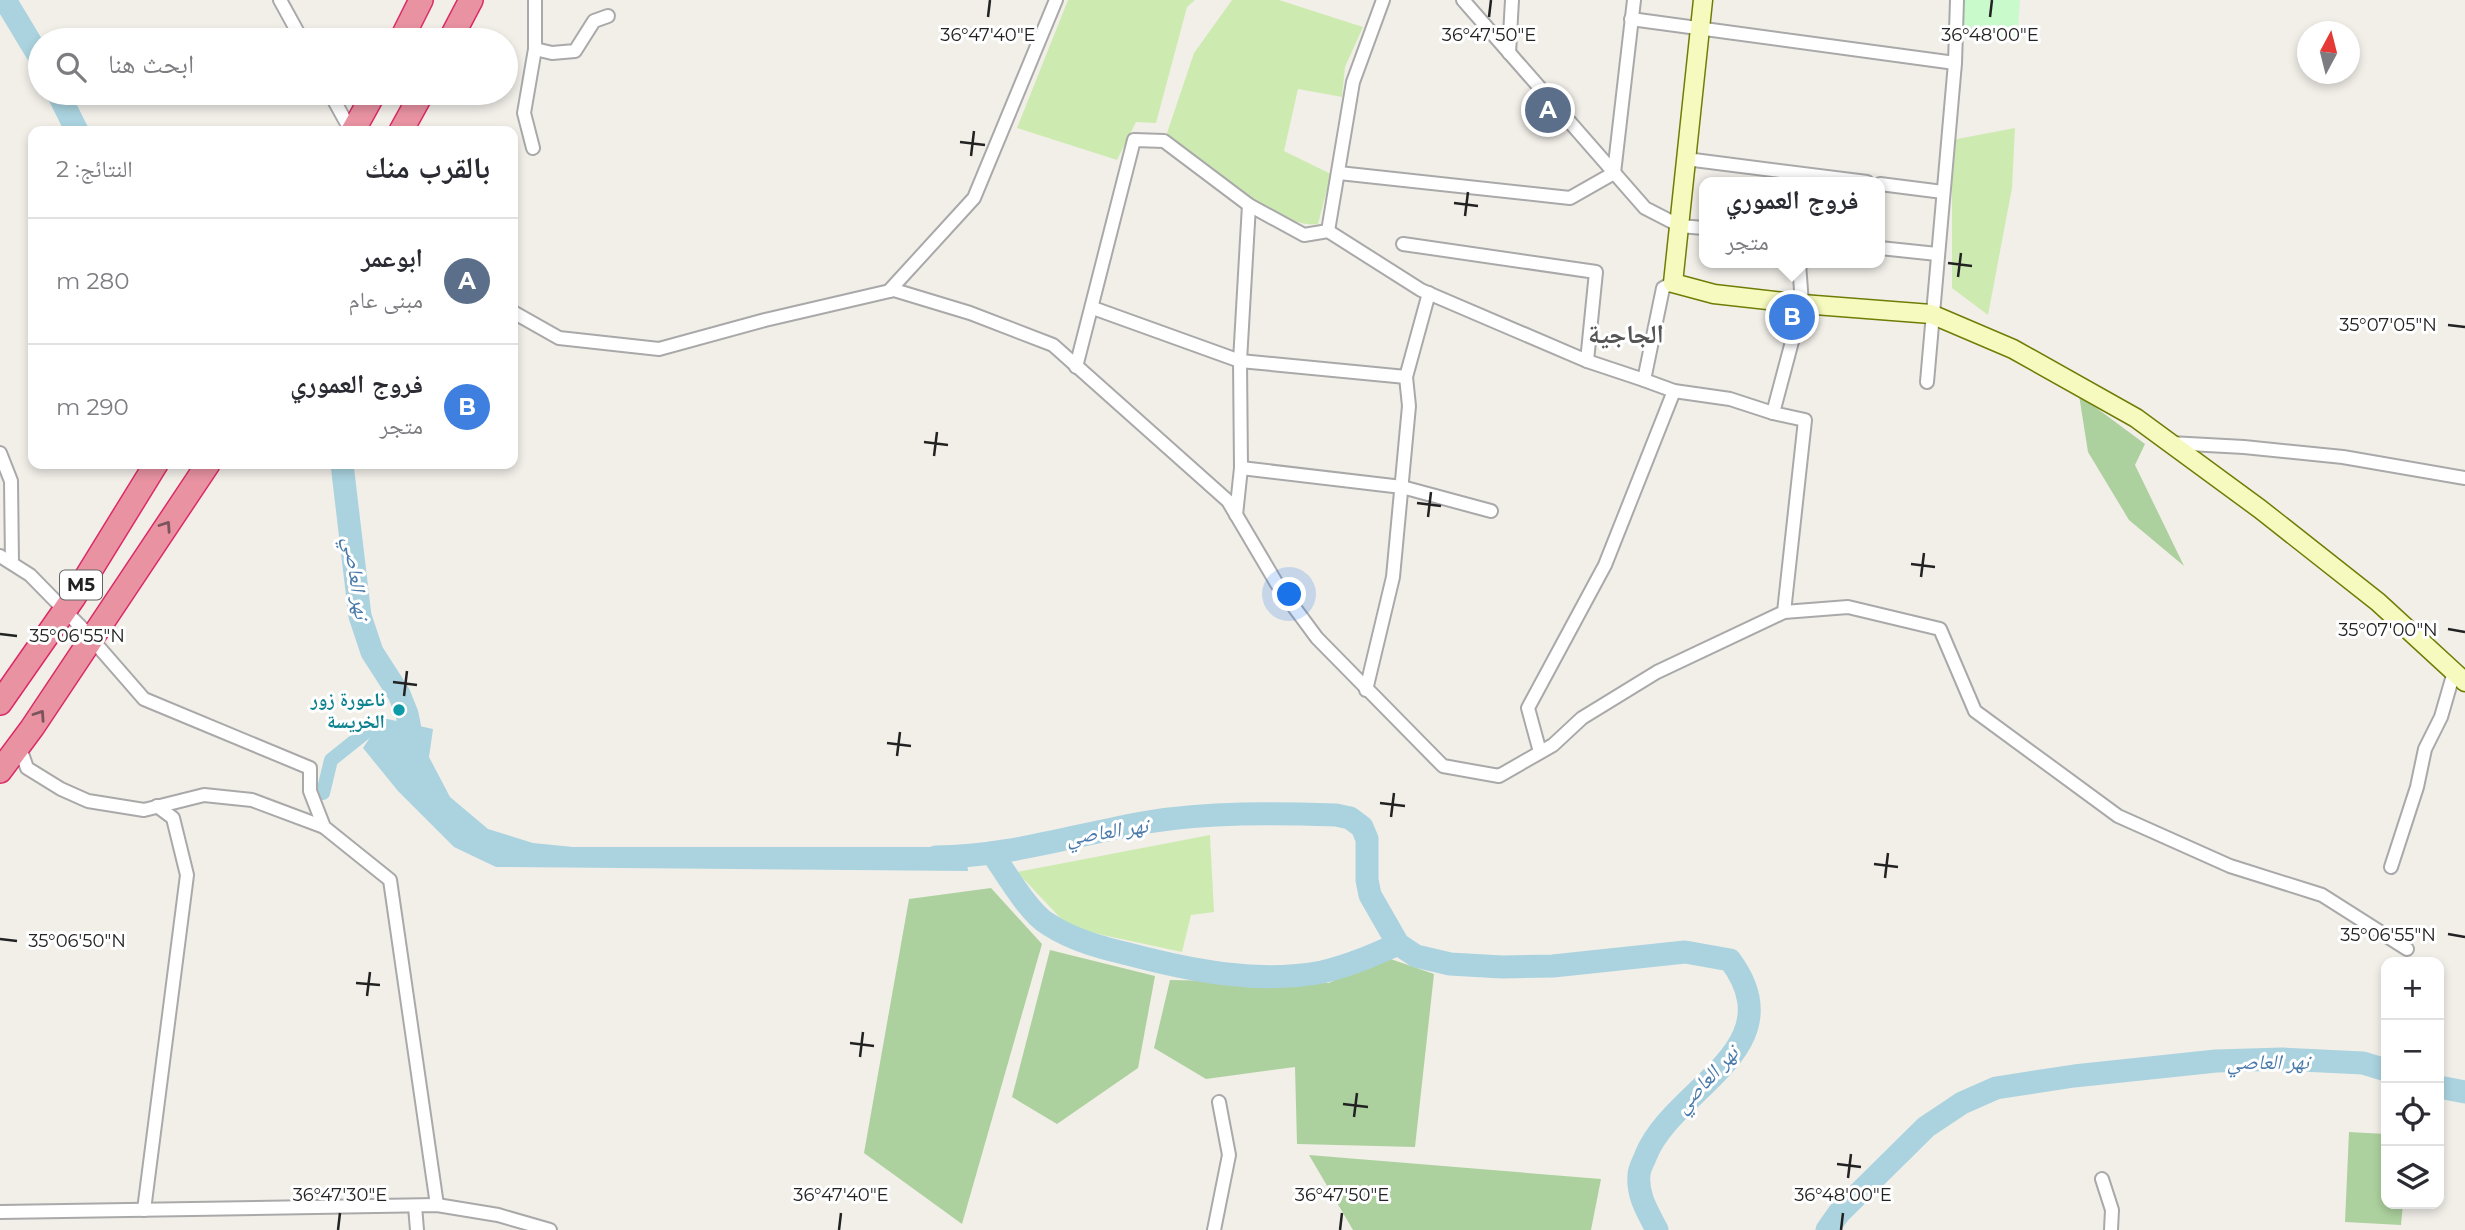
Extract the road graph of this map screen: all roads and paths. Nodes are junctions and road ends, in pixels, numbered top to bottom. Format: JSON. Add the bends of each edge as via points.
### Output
{"nodes":[{"id":1,"x":280,"y":0,"type":"edge"},
{"id":2,"x":421,"y":0,"type":"edge"},
{"id":3,"x":471,"y":0,"type":"edge"},
{"id":4,"x":535,"y":0,"type":"edge"},
{"id":5,"x":1056,"y":0,"type":"edge"},
{"id":6,"x":1383,"y":0,"type":"edge"},
{"id":7,"x":1462,"y":0,"type":"edge"},
{"id":8,"x":1512,"y":0,"type":"edge"},
{"id":9,"x":1634,"y":0,"type":"edge"},
{"id":10,"x":1703,"y":0,"type":"edge"},
{"id":11,"x":1956,"y":0,"type":"edge"},
{"id":12,"x":608,"y":16,"type":"dead end"},
{"id":13,"x":1631,"y":19,"type":"junction"},
{"id":14,"x":295,"y":28,"type":"edge"},
{"id":15,"x":407,"y":28,"type":"edge"},
{"id":16,"x":456,"y":28,"type":"edge"},
{"id":17,"x":1700,"y":28,"type":"junction"},
{"id":18,"x":535,"y":49,"type":"junction"},
{"id":19,"x":1509,"y":53,"type":"junction"},
{"id":20,"x":1955,"y":63,"type":"junction"},
{"id":21,"x":337,"y":105,"type":"edge"},
{"id":22,"x":366,"y":105,"type":"edge"},
{"id":23,"x":415,"y":105,"type":"edge"},
{"id":24,"x":349,"y":126,"type":"edge"},
{"id":25,"x":355,"y":126,"type":"edge"},
{"id":26,"x":404,"y":126,"type":"edge"},
{"id":27,"x":533,"y":148,"type":"dead end"},
{"id":28,"x":1686,"y":159,"type":"junction"},
{"id":29,"x":1339,"y":173,"type":"junction"},
{"id":30,"x":1614,"y":173,"type":"junction"},
{"id":31,"x":1828,"y":177,"type":"edge"},
{"id":32,"x":1885,"y":185,"type":"edge"},
{"id":33,"x":1943,"y":192,"type":"junction"},
{"id":34,"x":1249,"y":205,"type":"junction"},
{"id":35,"x":1680,"y":226,"type":"junction"},
{"id":36,"x":1699,"y":228,"type":"edge"},
{"id":37,"x":1328,"y":231,"type":"junction"},
{"id":38,"x":1403,"y":244,"type":"dead end"},
{"id":39,"x":1885,"y":249,"type":"edge"},
{"id":40,"x":1937,"y":254,"type":"junction"},
{"id":41,"x":1799,"y":268,"type":"edge"},
{"id":42,"x":1673,"y":282,"type":"junction"},
{"id":43,"x":889,"y":290,"type":"junction"},
{"id":44,"x":1429,"y":293,"type":"junction"},
{"id":45,"x":1802,"y":304,"type":"junction"},
{"id":46,"x":1093,"y":308,"type":"junction"},
{"id":47,"x":1931,"y":314,"type":"junction"},
{"id":48,"x":518,"y":315,"type":"edge"},
{"id":49,"x":1240,"y":360,"type":"junction"},
{"id":50,"x":1587,"y":361,"type":"junction"},
{"id":51,"x":1076,"y":367,"type":"junction"},
{"id":52,"x":1406,"y":377,"type":"junction"},
{"id":53,"x":1644,"y":380,"type":"junction"},
{"id":54,"x":1927,"y":382,"type":"dead end"},
{"id":55,"x":1674,"y":391,"type":"junction"},
{"id":56,"x":1773,"y":413,"type":"junction"},
{"id":57,"x":2170,"y":443,"type":"junction"},
{"id":58,"x":0,"y":453,"type":"edge"},
{"id":59,"x":1241,"y":468,"type":"junction"},
{"id":60,"x":153,"y":469,"type":"edge"},
{"id":61,"x":205,"y":469,"type":"edge"},
{"id":62,"x":2465,"y":478,"type":"edge"},
{"id":63,"x":1402,"y":487,"type":"junction"},
{"id":64,"x":1490,"y":511,"type":"dead end"},
{"id":65,"x":1236,"y":515,"type":"junction"},
{"id":66,"x":0,"y":556,"type":"edge"},
{"id":67,"x":12,"y":564,"type":"junction"},
{"id":68,"x":65,"y":610,"type":"junction"},
{"id":69,"x":1784,"y":612,"type":"junction"},
{"id":70,"x":92,"y":638,"type":"junction"},
{"id":71,"x":2460,"y":677,"type":"edge"},
{"id":72,"x":1366,"y":690,"type":"junction"},
{"id":73,"x":0,"y":703,"type":"edge"},
{"id":74,"x":19,"y":746,"type":"junction"},
{"id":75,"x":1540,"y":752,"type":"junction"},
{"id":76,"x":0,"y":771,"type":"edge"},
{"id":77,"x":157,"y":806,"type":"junction"},
{"id":78,"x":324,"y":827,"type":"junction"},
{"id":79,"x":2391,"y":867,"type":"dead end"},
{"id":80,"x":2407,"y":949,"type":"dead end"},
{"id":81,"x":1219,"y":1102,"type":"dead end"},
{"id":82,"x":2102,"y":1179,"type":"dead end"},
{"id":83,"x":437,"y":1205,"type":"junction"},
{"id":84,"x":415,"y":1206,"type":"junction"},
{"id":85,"x":144,"y":1210,"type":"junction"},
{"id":86,"x":0,"y":1212,"type":"edge"},
{"id":87,"x":417,"y":1230,"type":"edge"},
{"id":88,"x":550,"y":1230,"type":"edge"},
{"id":89,"x":1214,"y":1230,"type":"edge"},
{"id":90,"x":2111,"y":1230,"type":"edge"}],
"edges":[{"from":1,"to":14,"type":"street"},
{"from":2,"to":15,"type":"highway"},
{"from":3,"to":16,"type":"highway"},
{"from":4,"to":18,"type":"street"},
{"from":5,"to":43,"type":"street","via":[[974,198]]},
{"from":6,"to":29,"type":"street","via":[[1353,82]]},
{"from":7,"to":19,"type":"street"},
{"from":8,"to":19,"type":"street"},
{"from":9,"to":13,"type":"street"},
{"from":10,"to":17,"type":"street"},
{"from":11,"to":20,"type":"street"},
{"from":12,"to":18,"type":"street","via":[[594,21],[575,51]]},
{"from":13,"to":17,"type":"street"},
{"from":13,"to":30,"type":"street"},
{"from":17,"to":20,"type":"street"},
{"from":17,"to":28,"type":"street"},
{"from":18,"to":27,"type":"street","via":[[524,113]]},
{"from":19,"to":30,"type":"street"},
{"from":20,"to":33,"type":"street"},
{"from":21,"to":24,"type":"street"},
{"from":22,"to":25,"type":"highway"},
{"from":23,"to":26,"type":"highway"},
{"from":28,"to":31,"type":"street"},
{"from":28,"to":35,"type":"street"},
{"from":29,"to":30,"type":"street","via":[[1570,198]]},
{"from":29,"to":37,"type":"street"},
{"from":30,"to":35,"type":"street","via":[[1645,208]]},
{"from":32,"to":33,"type":"street"},
{"from":33,"to":40,"type":"street"},
{"from":34,"to":37,"type":"street","via":[[1304,235]]},
{"from":34,"to":46,"type":"street","via":[[1164,141],[1134,140]]},
{"from":34,"to":49,"type":"street"},
{"from":35,"to":36,"type":"street"},
{"from":35,"to":42,"type":"street"},
{"from":37,"to":44,"type":"street"},
{"from":38,"to":50,"type":"street","via":[[1596,272]]},
{"from":39,"to":40,"type":"street"},
{"from":40,"to":47,"type":"street"},
{"from":41,"to":45,"type":"street"},
{"from":42,"to":45,"type":"street","via":[[1714,294]]},
{"from":42,"to":53,"type":"street","via":[[1663,288]]},
{"from":43,"to":48,"type":"street","via":[[659,349],[559,338]]},
{"from":43,"to":51,"type":"street","via":[[970,313],[1053,345]]},
{"from":44,"to":50,"type":"street"},
{"from":44,"to":52,"type":"street"},
{"from":45,"to":47,"type":"street"},
{"from":45,"to":56,"type":"street"},
{"from":46,"to":49,"type":"street"},
{"from":46,"to":51,"type":"street"},
{"from":47,"to":54,"type":"street"},
{"from":47,"to":57,"type":"street","via":[[2013,349],[2136,418]]},
{"from":49,"to":52,"type":"street"},
{"from":49,"to":59,"type":"street"},
{"from":50,"to":53,"type":"street"},
{"from":51,"to":65,"type":"street","via":[[1228,501]]},
{"from":52,"to":63,"type":"street","via":[[1409,406]]},
{"from":53,"to":55,"type":"street"},
{"from":55,"to":56,"type":"street","via":[[1730,399]]},
{"from":55,"to":75,"type":"street","via":[[1605,565],[1528,708]]},
{"from":56,"to":69,"type":"street","via":[[1805,420]]},
{"from":57,"to":62,"type":"street","via":[[2343,457]]},
{"from":57,"to":71,"type":"street","via":[[2378,602]]},
{"from":58,"to":67,"type":"street","via":[[11,481]]},
{"from":59,"to":63,"type":"street"},
{"from":59,"to":65,"type":"street"},
{"from":60,"to":68,"type":"highway","number":"M5"},
{"from":70,"to":61,"type":"highway","number":"M5","one_way":true},
{"from":63,"to":64,"type":"street"},
{"from":63,"to":72,"type":"street","via":[[1393,577]]},
{"from":65,"to":72,"type":"street","via":[[1277,584],[1317,638]]},
{"from":66,"to":67,"type":"street"},
{"from":67,"to":68,"type":"street"},
{"from":68,"to":70,"type":"street"},
{"from":68,"to":73,"type":"highway","number":"M5"},
{"from":69,"to":75,"type":"street","via":[[1657,673],[1582,718]]},
{"from":69,"to":80,"type":"street","via":[[1848,607],[1940,629],[1975,711],[2118,816],[2230,866],[2322,895]]},
{"from":74,"to":70,"type":"highway","number":"M5","one_way":true},
{"from":70,"to":78,"type":"street","via":[[145,699],[310,768],[310,791]]},
{"from":71,"to":79,"type":"street","via":[[2425,749]]},
{"from":72,"to":75,"type":"street","via":[[1443,766],[1500,776]]},
{"from":74,"to":76,"type":"highway","number":"M5"},
{"from":74,"to":77,"type":"street","via":[[27,768],[61,789],[89,801],[144,810]]},
{"from":77,"to":78,"type":"street","via":[[204,795],[252,800]]},
{"from":77,"to":85,"type":"street","via":[[173,818],[187,874]]},
{"from":78,"to":83,"type":"street","via":[[390,880]]},
{"from":81,"to":89,"type":"street","via":[[1229,1155]]},
{"from":82,"to":90,"type":"street","via":[[2112,1210]]},
{"from":83,"to":84,"type":"street"},
{"from":83,"to":88,"type":"street"},
{"from":84,"to":85,"type":"street"},
{"from":84,"to":87,"type":"street"},
{"from":85,"to":86,"type":"street"}]}
